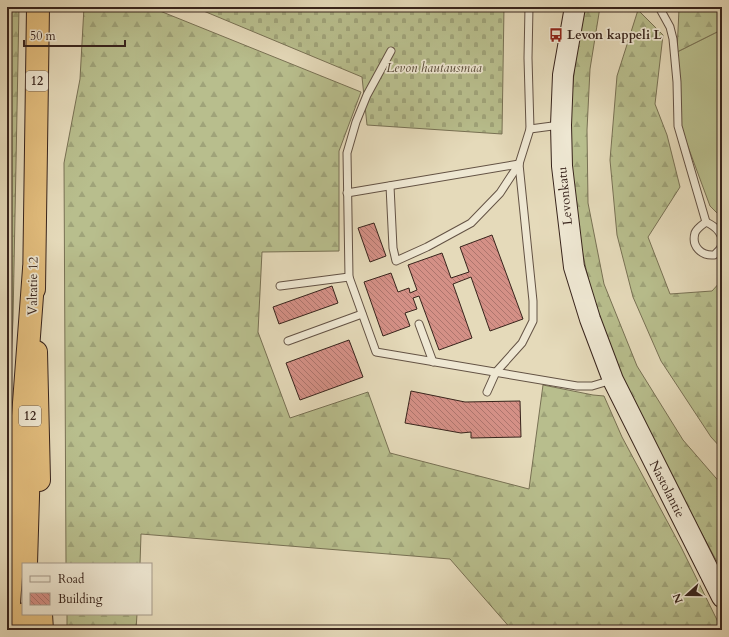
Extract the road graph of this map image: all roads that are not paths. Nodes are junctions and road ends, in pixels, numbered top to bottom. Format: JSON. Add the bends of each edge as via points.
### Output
{"nodes":[{"id":1,"x":38,"y":7,"type":"edge"},
{"id":2,"x":529,"y":7,"type":"edge"},
{"id":3,"x":575,"y":7,"type":"edge"},
{"id":4,"x":659,"y":7,"type":"edge"},
{"id":5,"x":391,"y":50,"type":"dead end"},
{"id":6,"x":561,"y":125,"type":"junction"},
{"id":7,"x":530,"y":129,"type":"junction"},
{"id":8,"x":519,"y":164,"type":"junction"},
{"id":9,"x":390,"y":186,"type":"junction"},
{"id":10,"x":347,"y":193,"type":"junction"},
{"id":11,"x":706,"y":222,"type":"junction"},
{"id":12,"x":34,"y":269,"type":"junction"},
{"id":13,"x":349,"y":278,"type":"junction"},
{"id":14,"x":280,"y":286,"type":"dead end"},
{"id":15,"x":362,"y":314,"type":"junction"},
{"id":16,"x":419,"y":324,"type":"dead end"},
{"id":17,"x":288,"y":341,"type":"dead end"},
{"id":18,"x":433,"y":362,"type":"junction"},
{"id":19,"x":496,"y":372,"type":"junction"},
{"id":20,"x":613,"y":380,"type":"junction"},
{"id":21,"x":487,"y":392,"type":"dead end"},
{"id":22,"x":26,"y":563,"type":"edge"},
{"id":23,"x":40,"y":563,"type":"edge"},
{"id":24,"x":722,"y":597,"type":"edge"},
{"id":25,"x":25,"y":615,"type":"edge"},
{"id":26,"x":42,"y":615,"type":"edge"},
{"id":27,"x":7,"y":630,"type":"edge"},
{"id":28,"x":25,"y":630,"type":"edge"},
{"id":29,"x":42,"y":630,"type":"edge"}],
"edges":[{"from":1,"to":12,"type":"highway","name":"Valtatie 12","number":"12"},
{"from":2,"to":7,"type":"lane"},
{"from":3,"to":6,"type":"main road","name":"Levonkatu","via":[[563,75]]},
{"from":4,"to":11,"type":"lane","via":[[674,39],[678,126]]},
{"from":5,"to":10,"type":"lane","via":[[356,122],[347,153]]},
{"from":6,"to":7,"type":"lane"},
{"from":6,"to":20,"type":"main road","name":"Levonkatu","via":[[562,166],[574,267]]},
{"from":7,"to":8,"type":"lane"},
{"from":8,"to":9,"type":"lane"},
{"from":8,"to":9,"type":"lane","via":[[500,193],[471,223],[396,261]]},
{"from":8,"to":19,"type":"lane","via":[[533,294],[533,321],[522,343]]},
{"from":9,"to":10,"type":"lane"},
{"from":10,"to":13,"type":"lane"},
{"from":11,"to":11,"type":"lane","via":[[712,224],[722,238],[721,247],[714,255],[707,256],[699,251],[695,234]]},
{"from":12,"to":22,"type":"highway","name":"Valtatie 12","number":"12"},
{"from":12,"to":23,"type":"highway","number":"12"},
{"from":12,"to":27,"type":"highway","number":"12"},
{"from":13,"to":14,"type":"lane"},
{"from":13,"to":15,"type":"lane"},
{"from":15,"to":17,"type":"lane"},
{"from":15,"to":18,"type":"lane","via":[[376,352]]},
{"from":16,"to":18,"type":"lane"},
{"from":18,"to":19,"type":"lane"},
{"from":19,"to":20,"type":"lane","via":[[577,386],[592,386]]},
{"from":19,"to":21,"type":"lane"},
{"from":20,"to":24,"type":"main road","name":"Nastolantie"},
{"from":25,"to":28,"type":"highway"},
{"from":26,"to":29,"type":"highway"}]}
